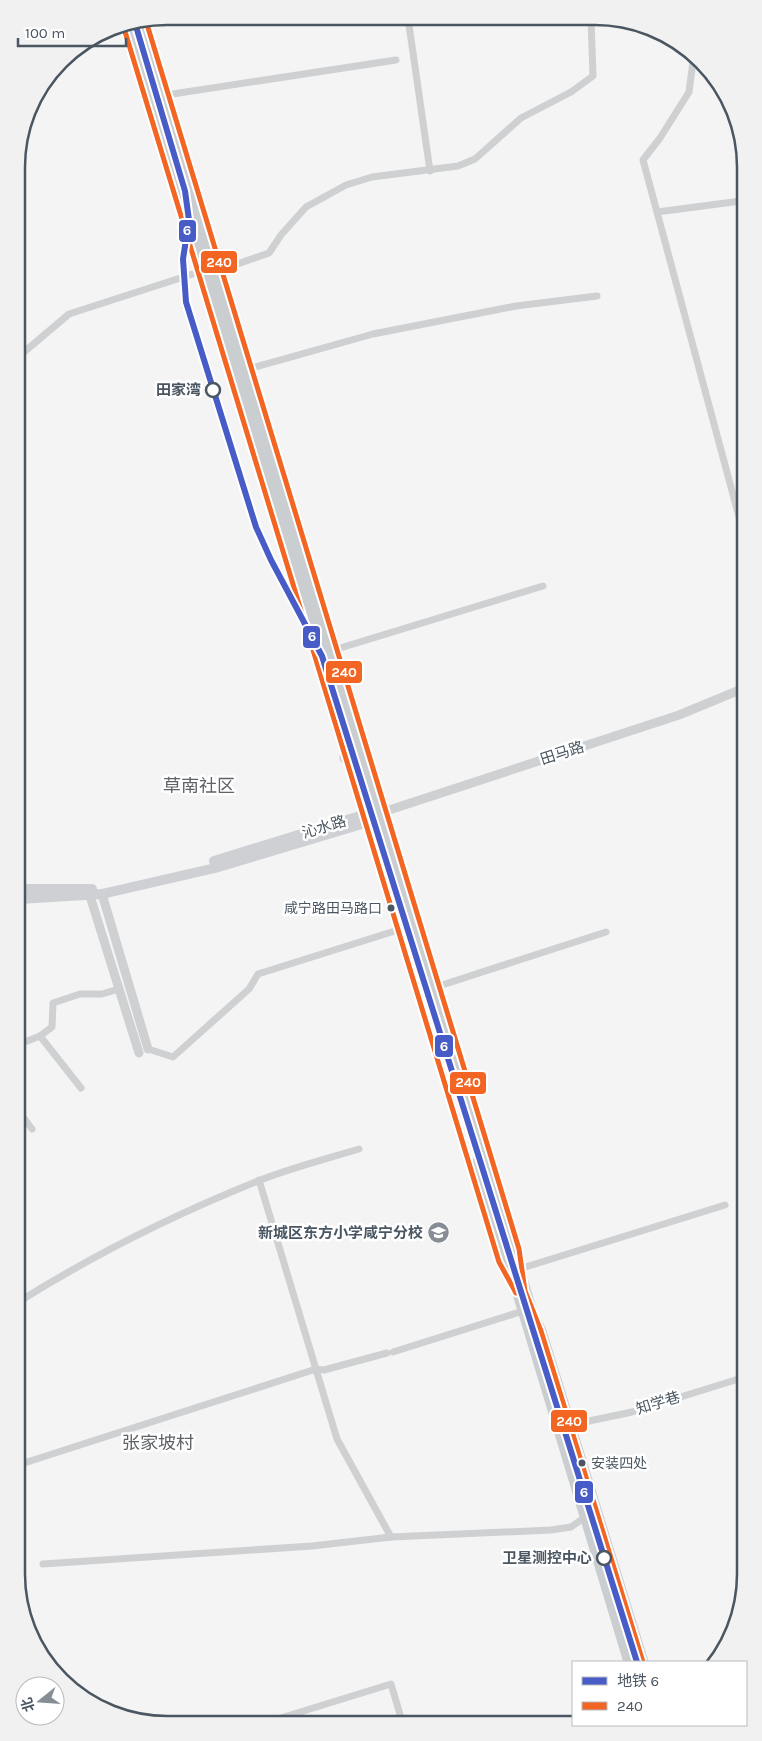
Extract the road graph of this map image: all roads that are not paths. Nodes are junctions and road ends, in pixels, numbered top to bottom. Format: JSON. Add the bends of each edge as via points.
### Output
{"nodes":[{"id":1,"x":409,"y":25,"type":"edge"},
{"id":2,"x":591,"y":25,"type":"edge"},
{"id":3,"x":148,"y":26,"type":"edge"},
{"id":4,"x":142,"y":28,"type":"edge"},
{"id":5,"x":134,"y":29,"type":"edge"},
{"id":6,"x":125,"y":32,"type":"edge"},
{"id":7,"x":396,"y":60,"type":"dead end"},
{"id":8,"x":693,"y":65,"type":"edge"},
{"id":9,"x":166,"y":95,"type":"junction"},
{"id":10,"x":430,"y":171,"type":"junction"},
{"id":11,"x":737,"y":201,"type":"edge"},
{"id":12,"x":657,"y":212,"type":"junction"},
{"id":13,"x":211,"y":271,"type":"junction"},
{"id":14,"x":597,"y":296,"type":"dead end"},
{"id":15,"x":25,"y":351,"type":"edge"},
{"id":16,"x":249,"y":369,"type":"junction"},
{"id":17,"x":737,"y":509,"type":"edge"},
{"id":18,"x":543,"y":586,"type":"dead end"},
{"id":19,"x":337,"y":649,"type":"junction"},
{"id":20,"x":737,"y":691,"type":"edge"},
{"id":21,"x":349,"y":735,"type":"junction"},
{"id":22,"x":345,"y":758,"type":"junction"},
{"id":23,"x":374,"y":816,"type":"junction"},
{"id":24,"x":25,"y":889,"type":"edge"},
{"id":25,"x":102,"y":894,"type":"junction"},
{"id":26,"x":90,"y":896,"type":"junction"},
{"id":27,"x":25,"y":899,"type":"edge"},
{"id":28,"x":398,"y":930,"type":"junction"},
{"id":29,"x":606,"y":932,"type":"dead end"},
{"id":30,"x":130,"y":986,"type":"junction"},
{"id":31,"x":440,"y":986,"type":"junction"},
{"id":32,"x":119,"y":989,"type":"junction"},
{"id":33,"x":40,"y":1036,"type":"junction"},
{"id":34,"x":25,"y":1042,"type":"edge"},
{"id":35,"x":148,"y":1049,"type":"joint"},
{"id":36,"x":139,"y":1054,"type":"dead end"},
{"id":37,"x":81,"y":1088,"type":"dead end"},
{"id":38,"x":25,"y":1120,"type":"edge"},
{"id":39,"x":32,"y":1129,"type":"dead end"},
{"id":40,"x":359,"y":1149,"type":"dead end"},
{"id":41,"x":259,"y":1180,"type":"junction"},
{"id":42,"x":725,"y":1205,"type":"dead end"},
{"id":43,"x":519,"y":1269,"type":"junction"},
{"id":44,"x":518,"y":1296,"type":"junction"},
{"id":45,"x":25,"y":1298,"type":"edge"},
{"id":46,"x":523,"y":1311,"type":"junction"},
{"id":47,"x":316,"y":1369,"type":"junction"},
{"id":48,"x":737,"y":1379,"type":"edge"},
{"id":49,"x":570,"y":1425,"type":"junction"},
{"id":50,"x":25,"y":1463,"type":"edge"},
{"id":51,"x":585,"y":1517,"type":"junction"},
{"id":52,"x":391,"y":1536,"type":"junction"},
{"id":53,"x":43,"y":1564,"type":"dead end"},
{"id":54,"x":629,"y":1661,"type":"edge"},
{"id":55,"x":643,"y":1661,"type":"edge"},
{"id":56,"x":287,"y":1716,"type":"edge"},
{"id":57,"x":401,"y":1716,"type":"edge"}],
"edges":[{"from":1,"to":10,"type":"street"},
{"from":2,"to":10,"type":"street","via":[[593,76],[572,92],[502,132],[475,159]]},
{"from":3,"to":9,"type":"street"},
{"from":4,"to":9,"type":"main road"},
{"from":5,"to":13,"type":"main road"},
{"from":6,"to":13,"type":"street"},
{"from":7,"to":9,"type":"street"},
{"from":8,"to":12,"type":"street","via":[[689,92],[643,160]]},
{"from":9,"to":13,"type":"main road"},
{"from":10,"to":13,"type":"street","via":[[372,177],[346,185],[306,207],[281,234],[269,253]]},
{"from":11,"to":12,"type":"street"},
{"from":12,"to":17,"type":"street"},
{"from":13,"to":15,"type":"street","via":[[69,314]]},
{"from":13,"to":16,"type":"main road"},
{"from":13,"to":21,"type":"main road"},
{"from":13,"to":22,"type":"street"},
{"from":14,"to":16,"type":"street","via":[[516,306],[372,334]]},
{"from":16,"to":19,"type":"street"},
{"from":16,"to":23,"type":"main road"},
{"from":18,"to":19,"type":"street"},
{"from":19,"to":23,"type":"street"},
{"from":20,"to":23,"type":"street","name":"田马路","via":[[679,715]]},
{"from":21,"to":22,"type":"main road"},
{"from":21,"to":23,"type":"main road"},
{"from":22,"to":23,"type":"street"},
{"from":23,"to":24,"type":"main road","name":"沁水路","via":[[214,861],[93,889]]},
{"from":23,"to":25,"type":"main road","name":"沁水路","via":[[215,868]]},
{"from":23,"to":28,"type":"street"},
{"from":23,"to":31,"type":"street"},
{"from":23,"to":43,"type":"main road"},
{"from":23,"to":44,"type":"main road"},
{"from":25,"to":26,"type":"main road","name":"沁水路"},
{"from":25,"to":30,"type":"street"},
{"from":26,"to":27,"type":"main road","name":"沁水路"},
{"from":26,"to":32,"type":"street"},
{"from":28,"to":35,"type":"street","via":[[258,974],[249,989],[173,1057]]},
{"from":28,"to":44,"type":"street","via":[[499,1262]]},
{"from":29,"to":31,"type":"street"},
{"from":30,"to":32,"type":"street"},
{"from":30,"to":35,"type":"street"},
{"from":31,"to":43,"type":"street","via":[[519,1249]]},
{"from":32,"to":33,"type":"street","via":[[102,994],[80,994],[53,1003],[52,1027]]},
{"from":32,"to":36,"type":"street"},
{"from":33,"to":34,"type":"street"},
{"from":33,"to":37,"type":"street"},
{"from":38,"to":39,"type":"street"},
{"from":40,"to":41,"type":"street"},
{"from":41,"to":45,"type":"street","via":[[143,1232]]},
{"from":41,"to":47,"type":"street"},
{"from":42,"to":43,"type":"street"},
{"from":43,"to":49,"type":"main road"},
{"from":44,"to":46,"type":"main road"},
{"from":46,"to":47,"type":"street","via":[[390,1352],[324,1370]]},
{"from":46,"to":51,"type":"main road"},
{"from":47,"to":50,"type":"street"},
{"from":47,"to":52,"type":"street","via":[[337,1439]]},
{"from":48,"to":49,"type":"street","name":"知学巷","via":[[632,1412]]},
{"from":49,"to":55,"type":"main road"},
{"from":51,"to":52,"type":"street","via":[[571,1527],[551,1530]]},
{"from":51,"to":54,"type":"main road"},
{"from":52,"to":53,"type":"street","via":[[312,1546]]},
{"from":56,"to":57,"type":"street","via":[[391,1684]]}]}
